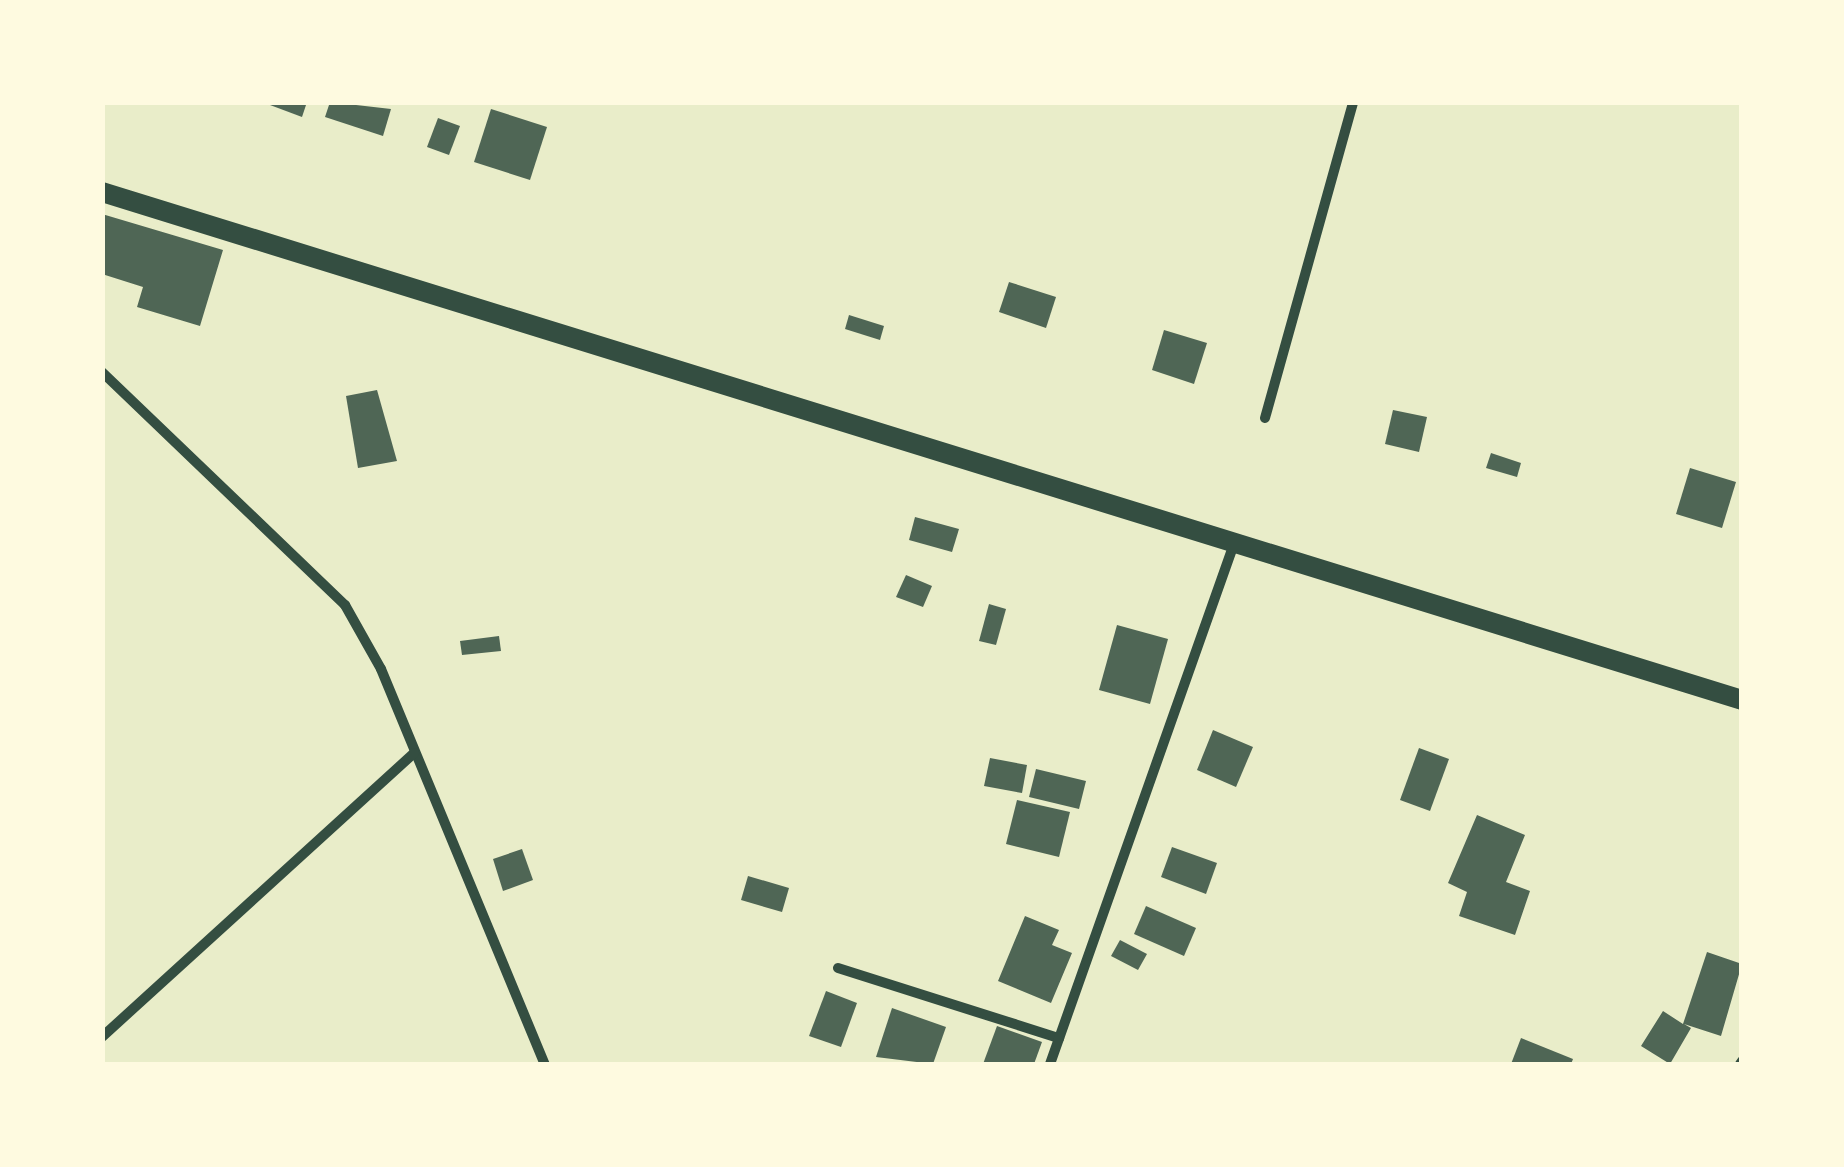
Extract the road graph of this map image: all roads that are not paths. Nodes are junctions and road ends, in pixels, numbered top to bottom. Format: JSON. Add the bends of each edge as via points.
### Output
{"nodes":[{"id":1,"x":1353,"y":102,"type":"edge"},
{"id":2,"x":102,"y":192,"type":"edge"},
{"id":3,"x":102,"y":372,"type":"edge"},
{"id":4,"x":1265,"y":418,"type":"dead end"},
{"id":5,"x":1235,"y":540,"type":"junction"},
{"id":6,"x":1742,"y":700,"type":"edge"},
{"id":7,"x":414,"y":753,"type":"junction"},
{"id":8,"x":838,"y":968,"type":"dead end"},
{"id":9,"x":102,"y":1036,"type":"edge"},
{"id":10,"x":1058,"y":1038,"type":"junction"},
{"id":11,"x":545,"y":1064,"type":"edge"},
{"id":12,"x":1050,"y":1064,"type":"edge"}],
"edges":[{"from":1,"to":4,"type":"street"},
{"from":2,"to":5,"type":"main road"},
{"from":3,"to":7,"type":"street","via":[[345,605]]},
{"from":5,"to":6,"type":"main road"},
{"from":5,"to":10,"type":"street"},
{"from":7,"to":9,"type":"street"},
{"from":7,"to":11,"type":"street"},
{"from":8,"to":10,"type":"street"},
{"from":10,"to":12,"type":"street"}]}
